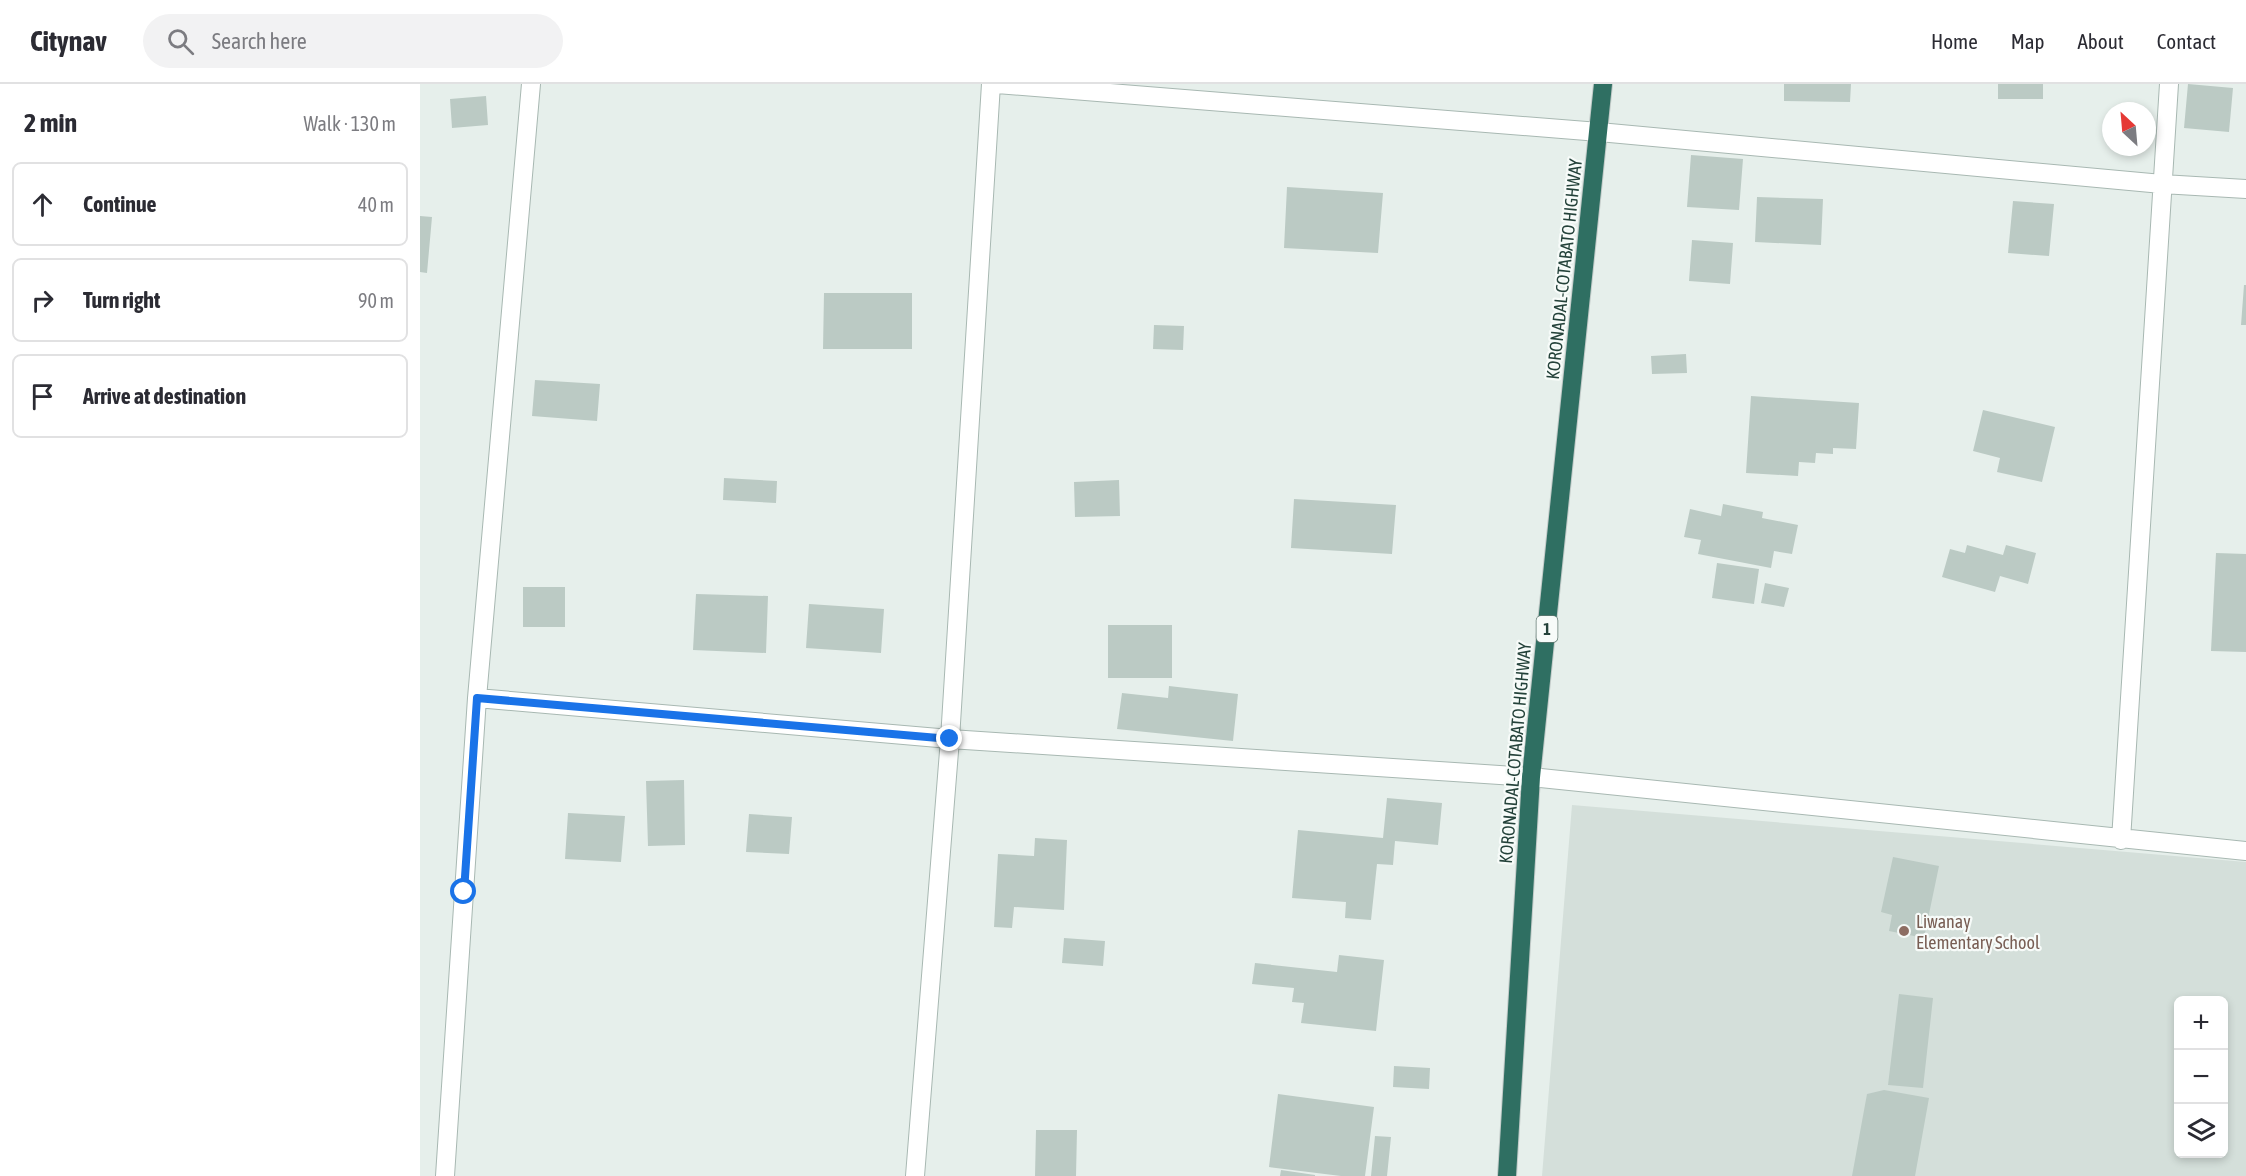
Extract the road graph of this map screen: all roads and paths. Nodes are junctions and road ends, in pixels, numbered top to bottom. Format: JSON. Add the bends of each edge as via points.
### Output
{"nodes":[{"id":1,"x":531,"y":84,"type":"edge"},
{"id":2,"x":991,"y":84,"type":"edge"},
{"id":3,"x":997,"y":84,"type":"edge"},
{"id":4,"x":1603,"y":84,"type":"edge"},
{"id":5,"x":2169,"y":84,"type":"edge"},
{"id":6,"x":1599,"y":132,"type":"junction"},
{"id":7,"x":2162,"y":184,"type":"junction"},
{"id":8,"x":2246,"y":189,"type":"edge"},
{"id":9,"x":477,"y":698,"type":"junction"},
{"id":10,"x":950,"y":739,"type":"junction"},
{"id":11,"x":1531,"y":777,"type":"junction"},
{"id":12,"x":2121,"y":840,"type":"junction"},
{"id":13,"x":2246,"y":851,"type":"edge"},
{"id":14,"x":445,"y":1176,"type":"edge"},
{"id":15,"x":915,"y":1176,"type":"edge"},
{"id":16,"x":1507,"y":1176,"type":"edge"}],
"edges":[{"from":1,"to":9,"type":"street"},
{"from":2,"to":10,"type":"street"},
{"from":3,"to":6,"type":"street"},
{"from":4,"to":6,"type":"highway","name":"KORONADAL-COTABATO HIGHWAY","number":"1"},
{"from":5,"to":7,"type":"street"},
{"from":6,"to":7,"type":"street"},
{"from":6,"to":11,"type":"highway","name":"KORONADAL-COTABATO HIGHWAY","number":"1"},
{"from":7,"to":8,"type":"street"},
{"from":7,"to":12,"type":"street"},
{"from":9,"to":10,"type":"street"},
{"from":9,"to":14,"type":"street"},
{"from":10,"to":11,"type":"street"},
{"from":10,"to":15,"type":"street"},
{"from":11,"to":12,"type":"street"},
{"from":11,"to":16,"type":"highway","name":"KORONADAL-COTABATO HIGHWAY","number":"1"},
{"from":12,"to":13,"type":"street"}]}
